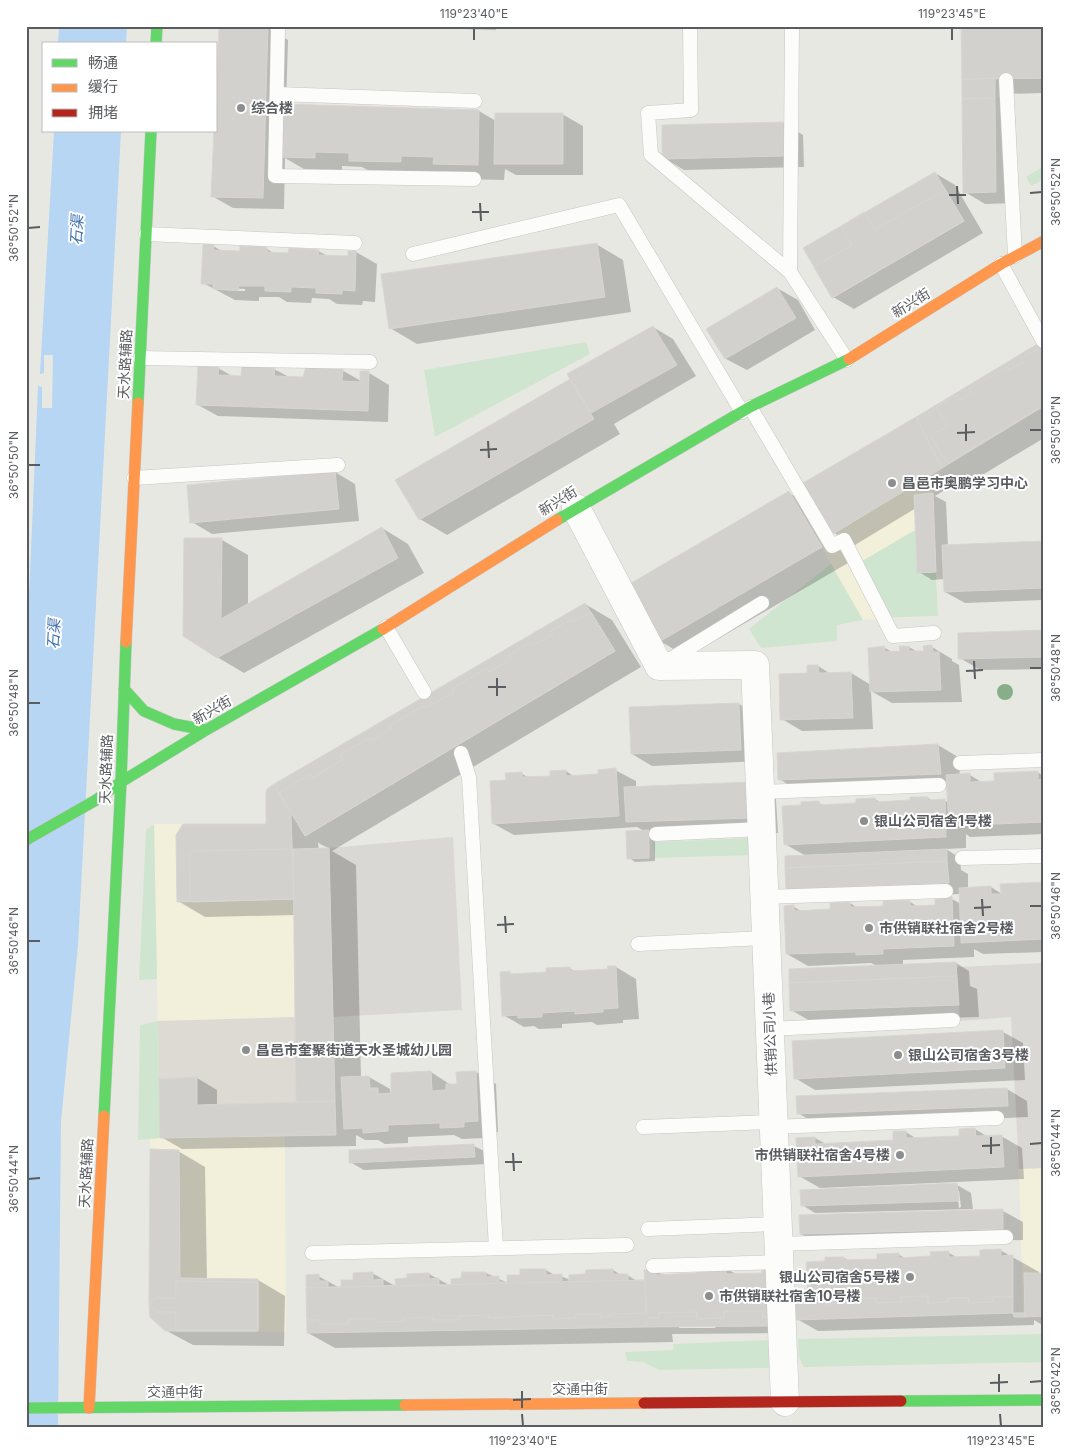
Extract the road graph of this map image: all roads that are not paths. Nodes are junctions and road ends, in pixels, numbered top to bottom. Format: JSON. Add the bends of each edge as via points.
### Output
{"nodes":[{"id":1,"x":157,"y":26,"type":"edge"},
{"id":2,"x":278,"y":26,"type":"edge"},
{"id":3,"x":690,"y":26,"type":"edge"},
{"id":4,"x":792,"y":26,"type":"edge"},
{"id":5,"x":156,"y":42,"type":"edge"},
{"id":6,"x":1006,"y":80,"type":"dead end"},
{"id":7,"x":277,"y":94,"type":"junction"},
{"id":8,"x":475,"y":102,"type":"dead end"},
{"id":9,"x":151,"y":132,"type":"edge"},
{"id":10,"x":474,"y":179,"type":"dead end"},
{"id":11,"x":146,"y":234,"type":"junction"},
{"id":12,"x":1044,"y":241,"type":"edge"},
{"id":13,"x":355,"y":243,"type":"dead end"},
{"id":14,"x":413,"y":254,"type":"dead end"},
{"id":15,"x":1015,"y":256,"type":"junction"},
{"id":16,"x":1001,"y":264,"type":"junction"},
{"id":17,"x":790,"y":272,"type":"junction"},
{"id":18,"x":1043,"y":341,"type":"edge"},
{"id":19,"x":140,"y":358,"type":"junction"},
{"id":20,"x":847,"y":360,"type":"junction"},
{"id":21,"x":370,"y":362,"type":"dead end"},
{"id":22,"x":746,"y":409,"type":"junction"},
{"id":23,"x":338,"y":465,"type":"dead end"},
{"id":24,"x":134,"y":478,"type":"junction"},
{"id":25,"x":576,"y":508,"type":"junction"},
{"id":26,"x":762,"y":603,"type":"dead end"},
{"id":27,"x":386,"y":627,"type":"junction"},
{"id":28,"x":934,"y":633,"type":"dead end"},
{"id":29,"x":659,"y":666,"type":"junction"},
{"id":30,"x":124,"y":689,"type":"junction"},
{"id":31,"x":424,"y":692,"type":"dead end"},
{"id":32,"x":206,"y":730,"type":"junction"},
{"id":33,"x":461,"y":753,"type":"dead end"},
{"id":34,"x":1044,"y":760,"type":"edge"},
{"id":35,"x":960,"y":764,"type":"dead end"},
{"id":36,"x":121,"y":782,"type":"junction"},
{"id":37,"x":939,"y":785,"type":"dead end"},
{"id":38,"x":760,"y":792,"type":"junction"},
{"id":39,"x":762,"y":830,"type":"junction"},
{"id":40,"x":656,"y":834,"type":"dead end"},
{"id":41,"x":26,"y":840,"type":"edge"},
{"id":42,"x":1044,"y":856,"type":"edge"},
{"id":43,"x":962,"y":858,"type":"dead end"},
{"id":44,"x":946,"y":891,"type":"dead end"},
{"id":45,"x":764,"y":897,"type":"junction"},
{"id":46,"x":766,"y":938,"type":"junction"},
{"id":47,"x":638,"y":944,"type":"dead end"},
{"id":48,"x":953,"y":1020,"type":"dead end"},
{"id":49,"x":770,"y":1029,"type":"junction"},
{"id":50,"x":997,"y":1118,"type":"dead end"},
{"id":51,"x":773,"y":1124,"type":"junction"},
{"id":52,"x":643,"y":1127,"type":"dead end"},
{"id":53,"x":648,"y":1229,"type":"dead end"},
{"id":54,"x":1006,"y":1237,"type":"dead end"},
{"id":55,"x":778,"y":1243,"type":"junction"},
{"id":56,"x":627,"y":1245,"type":"dead end"},
{"id":57,"x":496,"y":1248,"type":"junction"},
{"id":58,"x":312,"y":1253,"type":"dead end"},
{"id":59,"x":653,"y":1266,"type":"dead end"},
{"id":60,"x":1044,"y":1400,"type":"edge"},
{"id":61,"x":785,"y":1402,"type":"junction"},
{"id":62,"x":26,"y":1408,"type":"edge"},
{"id":63,"x":89,"y":1408,"type":"junction"}],
"edges":[{"from":1,"to":5,"type":"street"},
{"from":2,"to":7,"type":"lane"},
{"from":3,"to":17,"type":"lane","via":[[691,110],[648,113],[651,155]]},
{"from":4,"to":17,"type":"lane"},
{"from":6,"to":15,"type":"lane"},
{"from":7,"to":8,"type":"lane"},
{"from":7,"to":10,"type":"lane","via":[[275,176]]},
{"from":9,"to":11,"type":"street","name":"天水路辅路"},
{"from":11,"to":13,"type":"lane"},
{"from":11,"to":19,"type":"street","name":"天水路辅路"},
{"from":12,"to":15,"type":"street","name":"新兴街"},
{"from":14,"to":22,"type":"lane","via":[[619,205]]},
{"from":15,"to":16,"type":"street","name":"新兴街"},
{"from":16,"to":18,"type":"lane"},
{"from":16,"to":20,"type":"street","name":"新兴街"},
{"from":17,"to":20,"type":"lane"},
{"from":19,"to":21,"type":"lane"},
{"from":19,"to":24,"type":"street","name":"天水路辅路"},
{"from":20,"to":22,"type":"street","name":"新兴街"},
{"from":22,"to":25,"type":"street","name":"新兴街"},
{"from":22,"to":28,"type":"lane","via":[[832,546],[844,540],[894,636]]},
{"from":23,"to":24,"type":"lane"},
{"from":24,"to":30,"type":"street","name":"天水路辅路"},
{"from":25,"to":27,"type":"street","name":"新兴街"},
{"from":25,"to":29,"type":"street"},
{"from":26,"to":29,"type":"lane"},
{"from":27,"to":31,"type":"lane"},
{"from":27,"to":32,"type":"street","name":"新兴街"},
{"from":29,"to":38,"type":"street","name":"供销公司小巷","via":[[755,665]]},
{"from":30,"to":32,"type":"street","via":[[144,712],[174,724]]},
{"from":30,"to":36,"type":"street","name":"天水路辅路"},
{"from":32,"to":36,"type":"street","name":"新兴街"},
{"from":33,"to":57,"type":"lane","via":[[469,777]]},
{"from":34,"to":35,"type":"lane"},
{"from":36,"to":41,"type":"street","name":"新兴街"},
{"from":36,"to":63,"type":"street","name":"天水路辅路"},
{"from":37,"to":38,"type":"lane"},
{"from":38,"to":39,"type":"street","name":"供销公司小巷"},
{"from":39,"to":40,"type":"lane"},
{"from":39,"to":45,"type":"street","name":"供销公司小巷"},
{"from":42,"to":43,"type":"lane"},
{"from":44,"to":45,"type":"lane"},
{"from":45,"to":46,"type":"street","name":"供销公司小巷"},
{"from":46,"to":47,"type":"lane"},
{"from":46,"to":49,"type":"street","name":"供销公司小巷"},
{"from":48,"to":49,"type":"lane"},
{"from":49,"to":51,"type":"street","name":"供销公司小巷"},
{"from":50,"to":51,"type":"lane"},
{"from":51,"to":52,"type":"lane"},
{"from":51,"to":55,"type":"street","name":"供销公司小巷"},
{"from":53,"to":55,"type":"lane"},
{"from":54,"to":55,"type":"lane"},
{"from":55,"to":59,"type":"lane"},
{"from":55,"to":61,"type":"street","name":"供销公司小巷"},
{"from":56,"to":57,"type":"lane"},
{"from":57,"to":58,"type":"lane"},
{"from":60,"to":61,"type":"street","name":"交通中街"},
{"from":61,"to":63,"type":"street","name":"交通中街"},
{"from":62,"to":63,"type":"street","name":"交通中街"}]}
